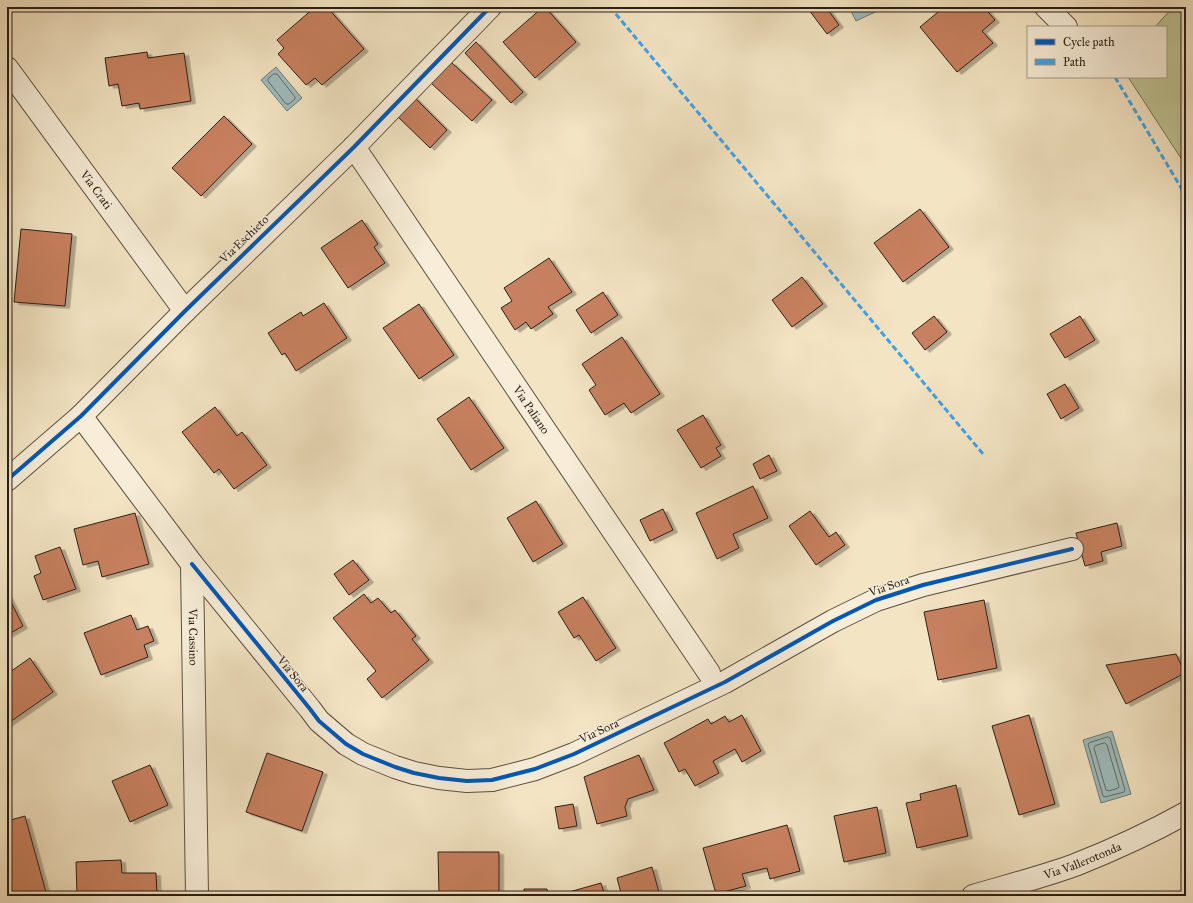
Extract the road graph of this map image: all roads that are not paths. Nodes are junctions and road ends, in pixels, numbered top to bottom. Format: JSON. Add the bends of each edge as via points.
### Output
{"nodes":[{"id":1,"x":490,"y":7,"type":"edge"},
{"id":2,"x":1046,"y":7,"type":"edge"},
{"id":3,"x":1065,"y":26,"type":"edge"},
{"id":4,"x":7,"y":68,"type":"edge"},
{"id":5,"x":354,"y":147,"type":"junction"},
{"id":6,"x":185,"y":311,"type":"junction"},
{"id":7,"x":81,"y":416,"type":"junction"},
{"id":8,"x":7,"y":480,"type":"edge"},
{"id":9,"x":1072,"y":549,"type":"dead end"},
{"id":10,"x":192,"y":564,"type":"junction"},
{"id":11,"x":709,"y":673,"type":"dead end"},
{"id":12,"x":1186,"y":813,"type":"edge"},
{"id":13,"x":196,"y":896,"type":"edge"},
{"id":14,"x":973,"y":896,"type":"edge"}],
"edges":[{"from":1,"to":5,"type":"street","name":"Via Eschieto"},
{"from":2,"to":3,"type":"street"},
{"from":4,"to":6,"type":"street","name":"Via Crati"},
{"from":5,"to":6,"type":"street","name":"Via Eschieto"},
{"from":5,"to":11,"type":"street","name":"Via Paliano"},
{"from":6,"to":7,"type":"street","name":"Via Eschieto"},
{"from":7,"to":8,"type":"street","name":"Via Eschieto"},
{"from":7,"to":10,"type":"street"},
{"from":9,"to":10,"type":"street","name":"Via Sora","via":[[923,585],[876,600],[726,682],[574,754],[535,769],[480,781],[453,780],[414,773],[363,754],[346,744],[310,709]]},
{"from":10,"to":13,"type":"street","name":"Via Cassino"},
{"from":12,"to":14,"type":"street","name":"Via Vallerotonda","via":[[1149,833],[1075,865]]}]}
